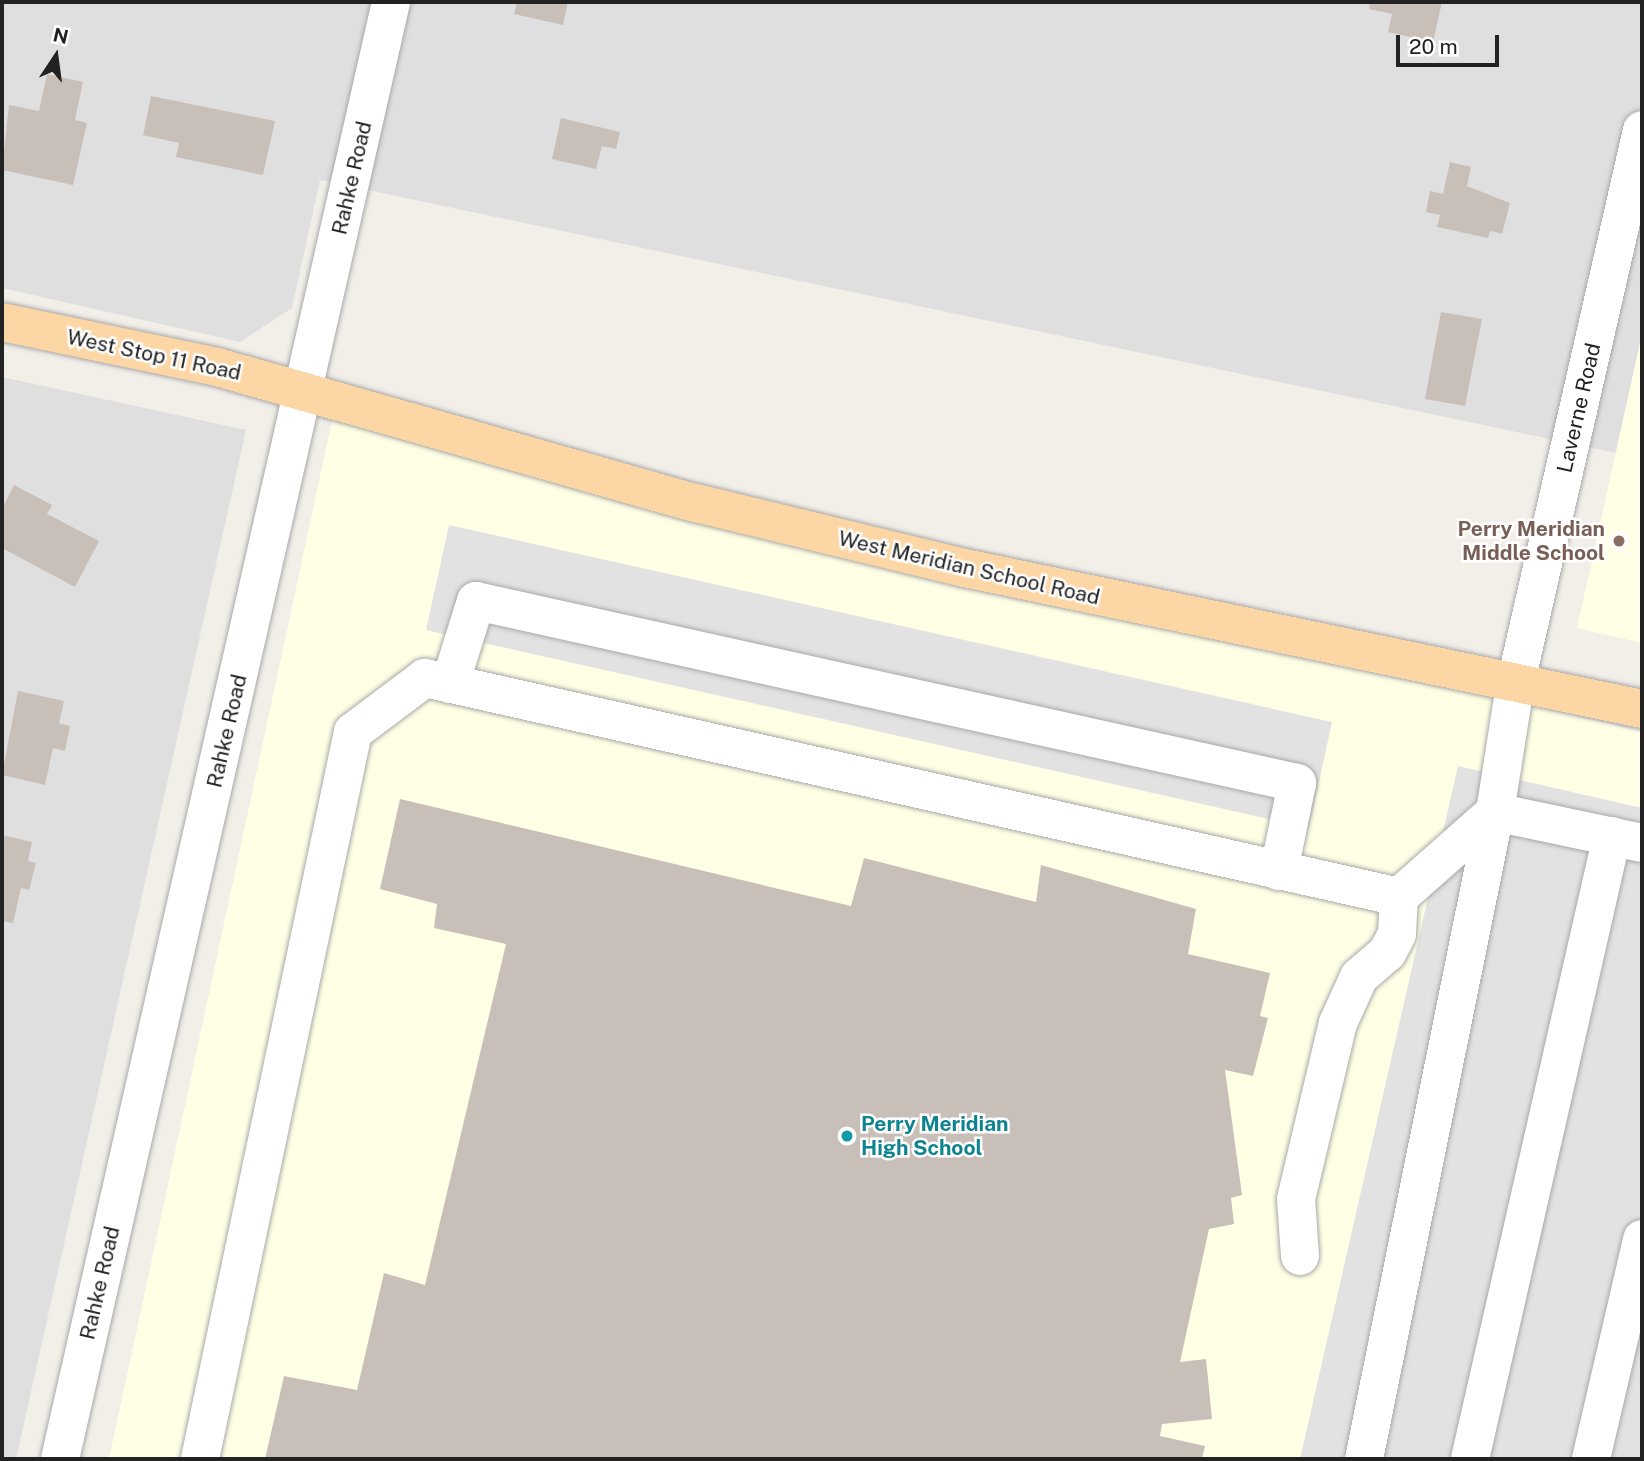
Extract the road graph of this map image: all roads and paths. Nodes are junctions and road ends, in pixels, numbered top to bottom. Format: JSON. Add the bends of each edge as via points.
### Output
{"nodes":[{"id":1,"x":391,"y":2,"type":"edge"},
{"id":2,"x":1642,"y":130,"type":"edge"},
{"id":3,"x":2,"y":322,"type":"edge"},
{"id":4,"x":305,"y":391,"type":"junction"},
{"id":5,"x":450,"y":684,"type":"junction"},
{"id":6,"x":1515,"y":686,"type":"junction"},
{"id":7,"x":1642,"y":709,"type":"edge"},
{"id":8,"x":1495,"y":812,"type":"junction"},
{"id":9,"x":1627,"y":840,"type":"edge"},
{"id":10,"x":1279,"y":871,"type":"junction"},
{"id":11,"x":1399,"y":897,"type":"junction"},
{"id":12,"x":1642,"y":1239,"type":"edge"},
{"id":13,"x":1300,"y":1256,"type":"dead end"},
{"id":14,"x":60,"y":1459,"type":"edge"},
{"id":15,"x":200,"y":1459,"type":"edge"},
{"id":16,"x":1364,"y":1459,"type":"edge"},
{"id":17,"x":1470,"y":1459,"type":"edge"},
{"id":18,"x":1591,"y":1459,"type":"edge"}],
"edges":[{"from":1,"to":4,"type":"street","name":"Rahke Road"},
{"from":2,"to":6,"type":"street","name":"Laverne Road"},
{"from":3,"to":4,"type":"main road","name":"West Stop 11 Road"},
{"from":4,"to":6,"type":"main road","name":"West Meridian School Road","via":[[811,532]]},
{"from":4,"to":14,"type":"street","name":"Rahke Road"},
{"from":5,"to":10,"type":"street"},
{"from":5,"to":10,"type":"street","via":[[476,601],[1297,783]]},
{"from":5,"to":15,"type":"street","via":[[425,678],[353,732]]},
{"from":6,"to":7,"type":"main road","name":"West Meridian School Road"},
{"from":6,"to":8,"type":"street","name":"Laverne Road"},
{"from":8,"to":9,"type":"street"},
{"from":8,"to":11,"type":"street"},
{"from":8,"to":16,"type":"street","name":"Laverne Road"},
{"from":9,"to":17,"type":"street"},
{"from":10,"to":11,"type":"street"},
{"from":11,"to":13,"type":"street","via":[[1397,934],[1387,953],[1359,977],[1338,1023],[1296,1199]]},
{"from":12,"to":18,"type":"street"}]}
